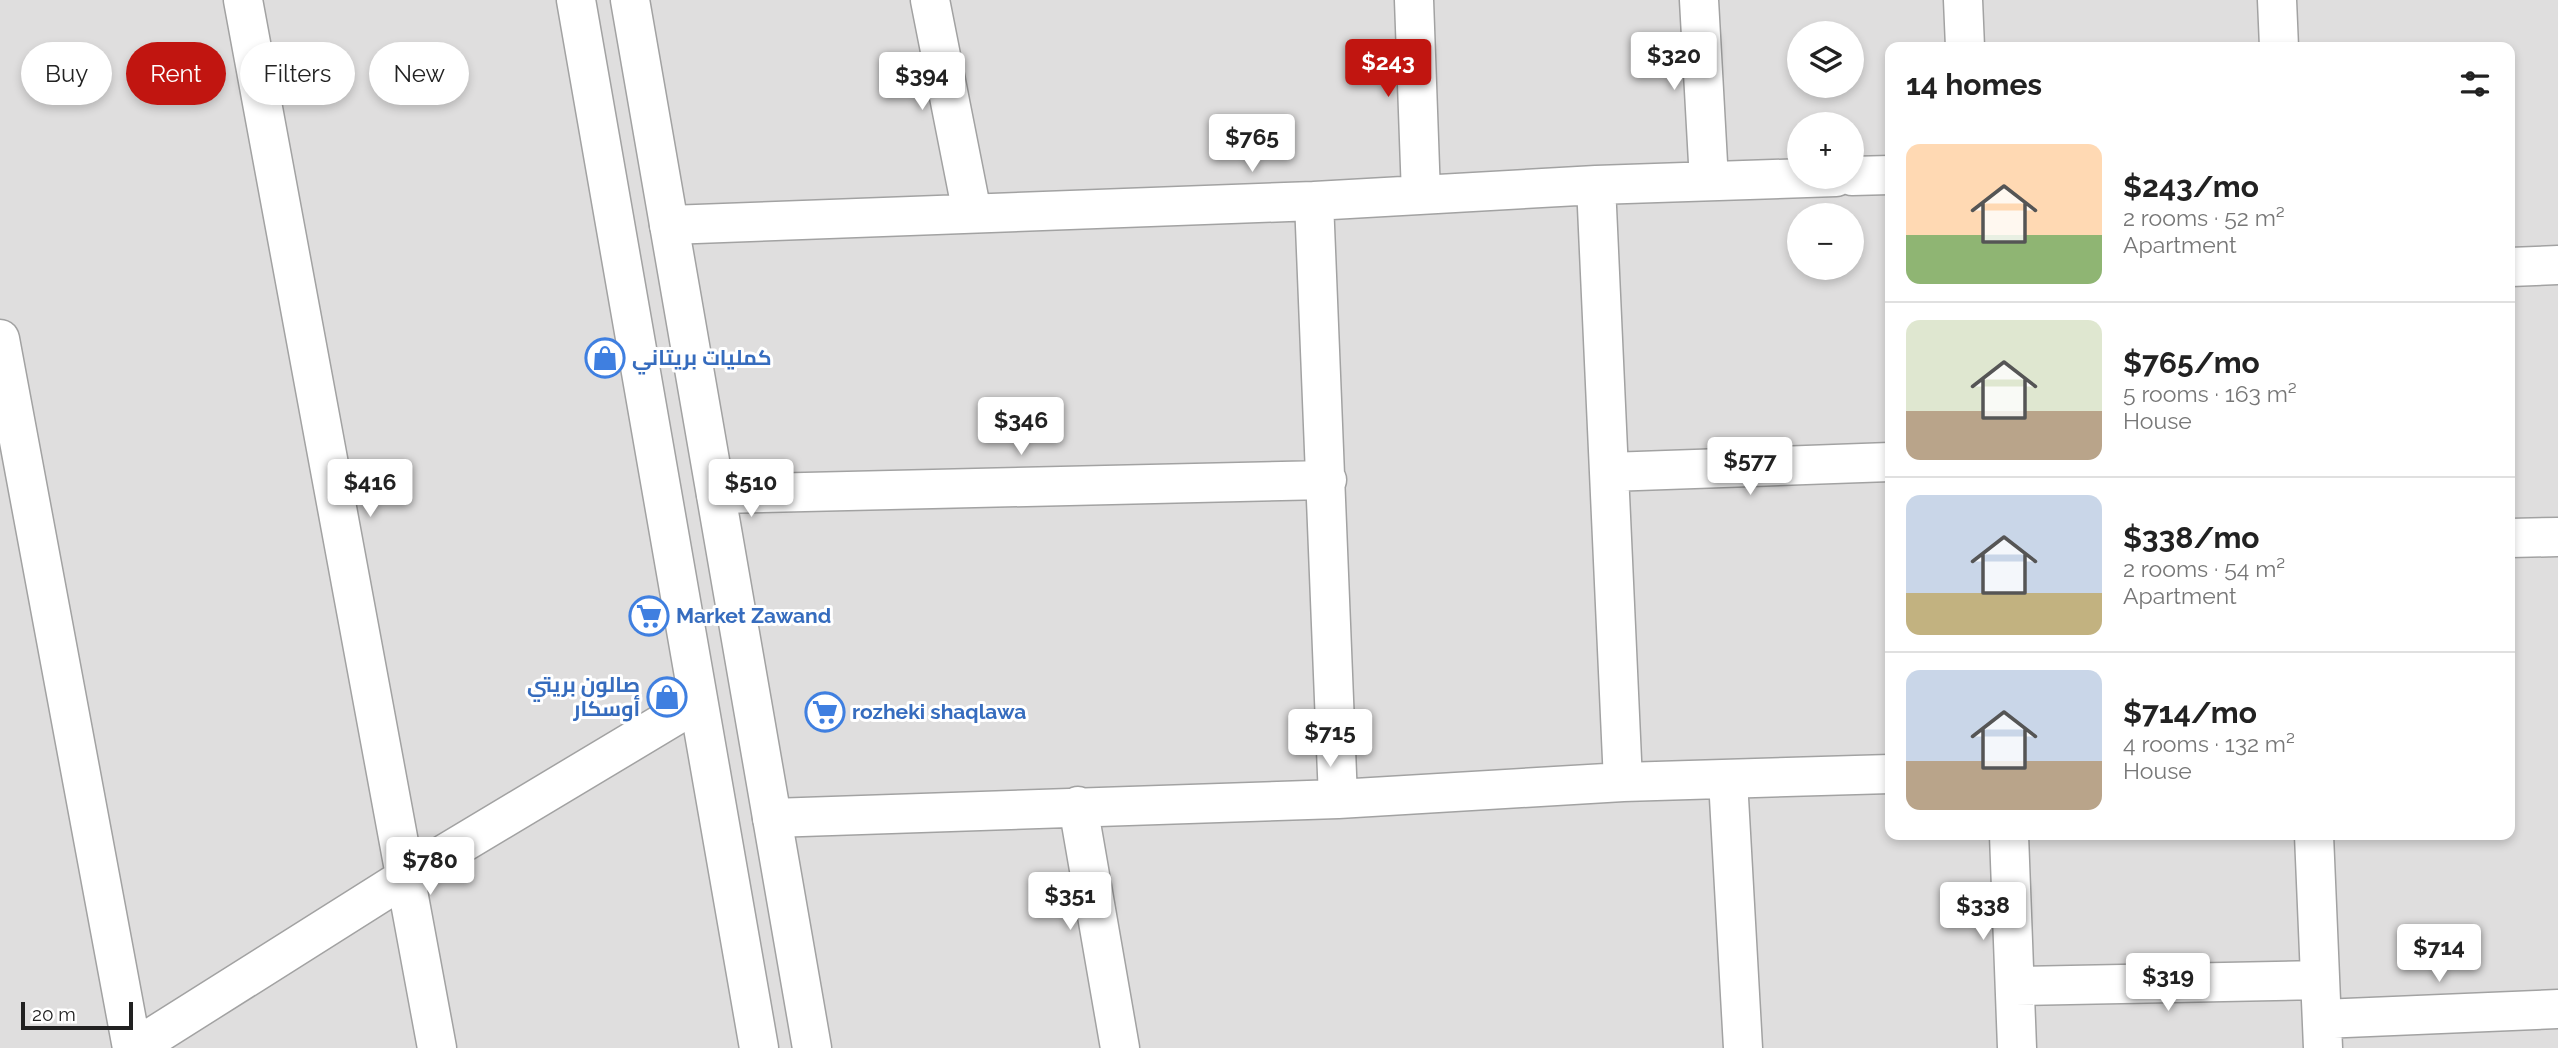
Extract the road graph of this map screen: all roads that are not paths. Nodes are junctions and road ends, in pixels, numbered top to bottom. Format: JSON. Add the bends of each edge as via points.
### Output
{"nodes":[{"id":1,"x":243,"y":0,"type":"edge"},
{"id":2,"x":576,"y":0,"type":"edge"},
{"id":3,"x":630,"y":0,"type":"edge"},
{"id":4,"x":930,"y":0,"type":"edge"},
{"id":5,"x":1414,"y":0,"type":"edge"},
{"id":6,"x":1699,"y":0,"type":"edge"},
{"id":7,"x":1963,"y":0,"type":"edge"},
{"id":8,"x":2277,"y":0,"type":"edge"},
{"id":9,"x":1965,"y":42,"type":"edge"},
{"id":10,"x":2279,"y":42,"type":"edge"},
{"id":11,"x":1885,"y":175,"type":"edge"},
{"id":12,"x":1864,"y":176,"type":"edge"},
{"id":13,"x":1787,"y":179,"type":"edge"},
{"id":14,"x":1709,"y":181,"type":"junction"},
{"id":15,"x":1596,"y":185,"type":"junction"},
{"id":16,"x":1421,"y":195,"type":"junction"},
{"id":17,"x":1314,"y":201,"type":"junction"},
{"id":18,"x":972,"y":213,"type":"junction"},
{"id":19,"x":669,"y":225,"type":"junction"},
{"id":20,"x":2558,"y":265,"type":"edge"},
{"id":21,"x":2515,"y":267,"type":"edge"},
{"id":22,"x":0,"y":339,"type":"edge"},
{"id":23,"x":1885,"y":463,"type":"edge"},
{"id":24,"x":1609,"y":472,"type":"junction"},
{"id":25,"x":1327,"y":480,"type":"junction"},
{"id":26,"x":716,"y":494,"type":"junction"},
{"id":27,"x":2558,"y":537,"type":"edge"},
{"id":28,"x":2515,"y":538,"type":"edge"},
{"id":29,"x":698,"y":702,"type":"junction"},
{"id":30,"x":1885,"y":774,"type":"edge"},
{"id":31,"x":1728,"y":780,"type":"junction"},
{"id":32,"x":1623,"y":782,"type":"junction"},
{"id":33,"x":1338,"y":799,"type":"junction"},
{"id":34,"x":1078,"y":806,"type":"junction"},
{"id":35,"x":772,"y":818,"type":"junction"},
{"id":36,"x":2009,"y":840,"type":"edge"},
{"id":37,"x":2314,"y":840,"type":"edge"},
{"id":38,"x":407,"y":877,"type":"junction"},
{"id":39,"x":2320,"y":979,"type":"junction"},
{"id":40,"x":2015,"y":986,"type":"junction"},
{"id":41,"x":2558,"y":1009,"type":"edge"},
{"id":42,"x":2322,"y":1034,"type":"edge"},
{"id":43,"x":134,"y":1048,"type":"edge"},
{"id":44,"x":437,"y":1048,"type":"edge"},
{"id":45,"x":759,"y":1048,"type":"edge"},
{"id":46,"x":812,"y":1048,"type":"edge"},
{"id":47,"x":1120,"y":1048,"type":"edge"},
{"id":48,"x":1743,"y":1048,"type":"edge"},
{"id":49,"x":2017,"y":1048,"type":"edge"}],
"edges":[{"from":1,"to":38,"type":"street"},
{"from":2,"to":29,"type":"street"},
{"from":3,"to":19,"type":"street"},
{"from":4,"to":18,"type":"street"},
{"from":5,"to":16,"type":"street"},
{"from":6,"to":14,"type":"street"},
{"from":7,"to":9,"type":"street"},
{"from":8,"to":10,"type":"street"},
{"from":11,"to":12,"type":"street"},
{"from":13,"to":14,"type":"street"},
{"from":14,"to":15,"type":"street"},
{"from":15,"to":16,"type":"street"},
{"from":15,"to":24,"type":"street"},
{"from":16,"to":17,"type":"street"},
{"from":17,"to":18,"type":"street"},
{"from":17,"to":25,"type":"street"},
{"from":18,"to":19,"type":"street"},
{"from":19,"to":26,"type":"street"},
{"from":20,"to":21,"type":"street"},
{"from":22,"to":43,"type":"street"},
{"from":23,"to":24,"type":"street"},
{"from":24,"to":32,"type":"street"},
{"from":25,"to":26,"type":"street"},
{"from":25,"to":33,"type":"street"},
{"from":26,"to":35,"type":"street"},
{"from":27,"to":28,"type":"street"},
{"from":29,"to":38,"type":"street"},
{"from":29,"to":45,"type":"street"},
{"from":30,"to":31,"type":"street"},
{"from":31,"to":32,"type":"street"},
{"from":31,"to":48,"type":"street"},
{"from":32,"to":33,"type":"street"},
{"from":33,"to":34,"type":"street"},
{"from":34,"to":35,"type":"street"},
{"from":34,"to":47,"type":"street"},
{"from":35,"to":46,"type":"street"},
{"from":36,"to":40,"type":"street"},
{"from":37,"to":39,"type":"street"},
{"from":38,"to":43,"type":"street"},
{"from":38,"to":44,"type":"street"},
{"from":39,"to":40,"type":"street"},
{"from":39,"to":42,"type":"street"},
{"from":40,"to":49,"type":"street"},
{"from":41,"to":42,"type":"street"}]}
